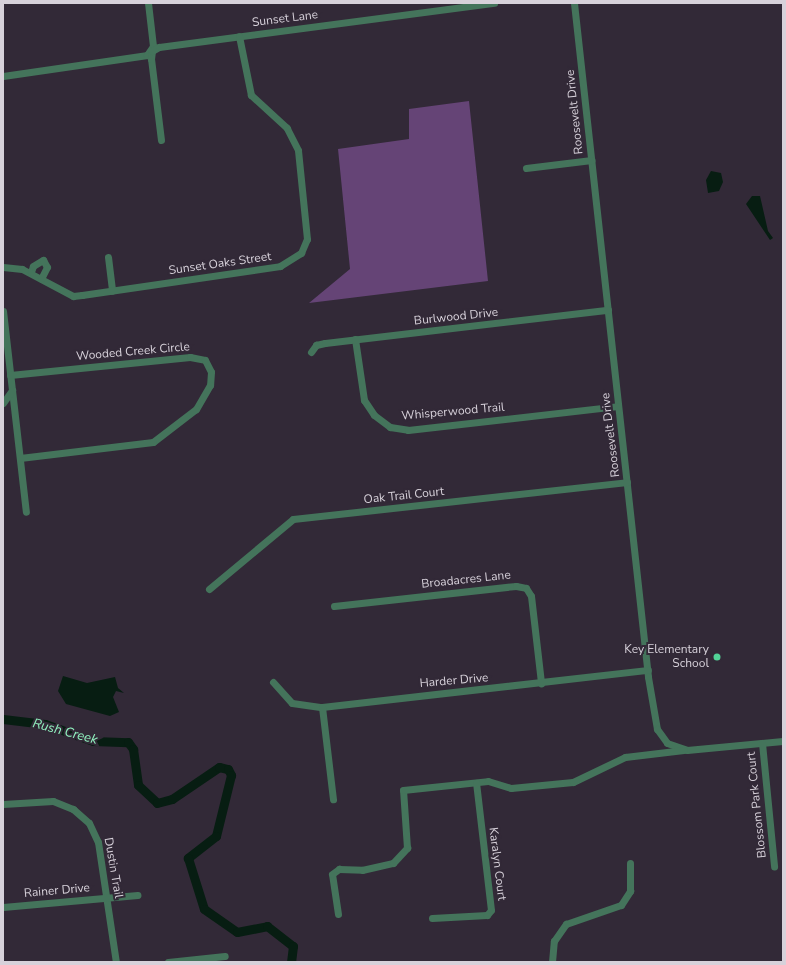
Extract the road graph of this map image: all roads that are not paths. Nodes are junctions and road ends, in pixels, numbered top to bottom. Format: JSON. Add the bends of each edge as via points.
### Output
{"nodes":[{"id":1,"x":148,"y":3,"type":"edge"},
{"id":2,"x":494,"y":3,"type":"edge"},
{"id":3,"x":574,"y":3,"type":"edge"},
{"id":4,"x":239,"y":36,"type":"junction"},
{"id":5,"x":152,"y":51,"type":"junction"},
{"id":6,"x":3,"y":76,"type":"edge"},
{"id":7,"x":161,"y":140,"type":"dead end"},
{"id":8,"x":592,"y":160,"type":"junction"},
{"id":9,"x":526,"y":168,"type":"dead end"},
{"id":10,"x":108,"y":257,"type":"dead end"},
{"id":11,"x":3,"y":268,"type":"edge"},
{"id":12,"x":31,"y":272,"type":"junction"},
{"id":13,"x":40,"y":279,"type":"junction"},
{"id":14,"x":112,"y":291,"type":"junction"},
{"id":15,"x":608,"y":310,"type":"junction"},
{"id":16,"x":3,"y":311,"type":"edge"},
{"id":17,"x":355,"y":339,"type":"junction"},
{"id":18,"x":311,"y":352,"type":"dead end"},
{"id":19,"x":10,"y":375,"type":"junction"},
{"id":20,"x":12,"y":390,"type":"junction"},
{"id":21,"x":3,"y":403,"type":"edge"},
{"id":22,"x":618,"y":406,"type":"junction"},
{"id":23,"x":20,"y":458,"type":"junction"},
{"id":24,"x":627,"y":482,"type":"junction"},
{"id":25,"x":26,"y":512,"type":"dead end"},
{"id":26,"x":209,"y":589,"type":"dead end"},
{"id":27,"x":334,"y":606,"type":"dead end"},
{"id":28,"x":648,"y":670,"type":"junction"},
{"id":29,"x":273,"y":682,"type":"dead end"},
{"id":30,"x":541,"y":683,"type":"junction"},
{"id":31,"x":322,"y":707,"type":"junction"},
{"id":32,"x":783,"y":741,"type":"edge"},
{"id":33,"x":667,"y":743,"type":"junction"},
{"id":34,"x":762,"y":743,"type":"junction"},
{"id":35,"x":687,"y":750,"type":"junction"},
{"id":36,"x":651,"y":755,"type":"junction"},
{"id":37,"x":476,"y":783,"type":"junction"},
{"id":38,"x":334,"y":799,"type":"dead end"},
{"id":39,"x":3,"y":804,"type":"edge"},
{"id":40,"x":630,"y":862,"type":"dead end"},
{"id":41,"x":774,"y":866,"type":"dead end"},
{"id":42,"x":137,"y":895,"type":"dead end"},
{"id":43,"x":107,"y":897,"type":"junction"},
{"id":44,"x":3,"y":907,"type":"edge"},
{"id":45,"x":338,"y":914,"type":"dead end"},
{"id":46,"x":432,"y":918,"type":"dead end"},
{"id":47,"x":225,"y":956,"type":"dead end"},
{"id":48,"x":116,"y":962,"type":"edge"},
{"id":49,"x":168,"y":962,"type":"edge"},
{"id":50,"x":552,"y":962,"type":"edge"}],
"edges":[{"from":1,"to":5,"type":"street"},
{"from":2,"to":4,"type":"street","name":"Sunset Lane"},
{"from":3,"to":8,"type":"street","name":"Roosevelt Drive"},
{"from":4,"to":5,"type":"street","name":"Sunset Lane","via":[[167,44]]},
{"from":4,"to":14,"type":"street","name":"Sunset Oaks Street","via":[[251,95],[287,128],[298,150],[307,239],[304,248],[297,258],[280,266]]},
{"from":5,"to":6,"type":"street","name":"Sunset Lane","via":[[139,58]]},
{"from":5,"to":7,"type":"street"},
{"from":8,"to":9,"type":"street"},
{"from":8,"to":15,"type":"street","name":"Roosevelt Drive"},
{"from":10,"to":14,"type":"street"},
{"from":11,"to":12,"type":"street","name":"Sunset Oaks Street"},
{"from":12,"to":13,"type":"street","name":"Sunset Oaks Street"},
{"from":12,"to":13,"type":"street","via":[[43,260],[47,267]]},
{"from":13,"to":14,"type":"street","name":"Sunset Oaks Street","via":[[73,296]]},
{"from":15,"to":17,"type":"street","name":"Burlwood Drive"},
{"from":15,"to":22,"type":"street","name":"Roosevelt Drive"},
{"from":16,"to":19,"type":"street"},
{"from":17,"to":18,"type":"street","name":"Burlwood Drive","via":[[316,345]]},
{"from":17,"to":22,"type":"street","name":"Whisperwood Trail","via":[[364,400],[374,415],[390,427],[408,430]]},
{"from":19,"to":20,"type":"street"},
{"from":19,"to":23,"type":"street","name":"Wooded Creek Circle","via":[[190,357],[205,360],[211,372],[210,385],[196,409],[153,442]]},
{"from":20,"to":21,"type":"street"},
{"from":20,"to":23,"type":"street"},
{"from":22,"to":24,"type":"street","name":"Roosevelt Drive"},
{"from":23,"to":25,"type":"street"},
{"from":24,"to":26,"type":"street","name":"Oak Trail Court","via":[[293,519]]},
{"from":24,"to":28,"type":"street","name":"Roosevelt Drive"},
{"from":27,"to":30,"type":"street","name":"Broadacres Lane","via":[[516,586],[526,588],[531,596]]},
{"from":28,"to":30,"type":"street","name":"Harder Drive"},
{"from":28,"to":33,"type":"street","name":"Roosevelt Drive","via":[[657,729]]},
{"from":29,"to":31,"type":"street","name":"Harder Drive","via":[[292,703]]},
{"from":30,"to":31,"type":"street","name":"Harder Drive"},
{"from":31,"to":38,"type":"street"},
{"from":32,"to":34,"type":"street"},
{"from":33,"to":35,"type":"street"},
{"from":33,"to":36,"type":"street"},
{"from":34,"to":35,"type":"street"},
{"from":34,"to":41,"type":"street","name":"Blossom Park Court"},
{"from":35,"to":36,"type":"street"},
{"from":36,"to":37,"type":"street","via":[[625,757],[573,782],[512,788],[488,781]]},
{"from":37,"to":45,"type":"street","via":[[403,790],[407,848],[393,863],[362,870],[339,869],[332,874]]},
{"from":37,"to":46,"type":"street","name":"Karalyn Court","via":[[491,910],[487,915]]},
{"from":39,"to":43,"type":"street","name":"Dustin Trail","via":[[53,801],[82,816],[95,834]]},
{"from":40,"to":50,"type":"street","via":[[630,891],[621,904],[566,924],[554,941]]},
{"from":42,"to":43,"type":"street","name":"Rainer Drive"},
{"from":43,"to":44,"type":"street","name":"Rainer Drive"},
{"from":43,"to":48,"type":"street","name":"Dustin Trail"},
{"from":47,"to":49,"type":"street"}]}
